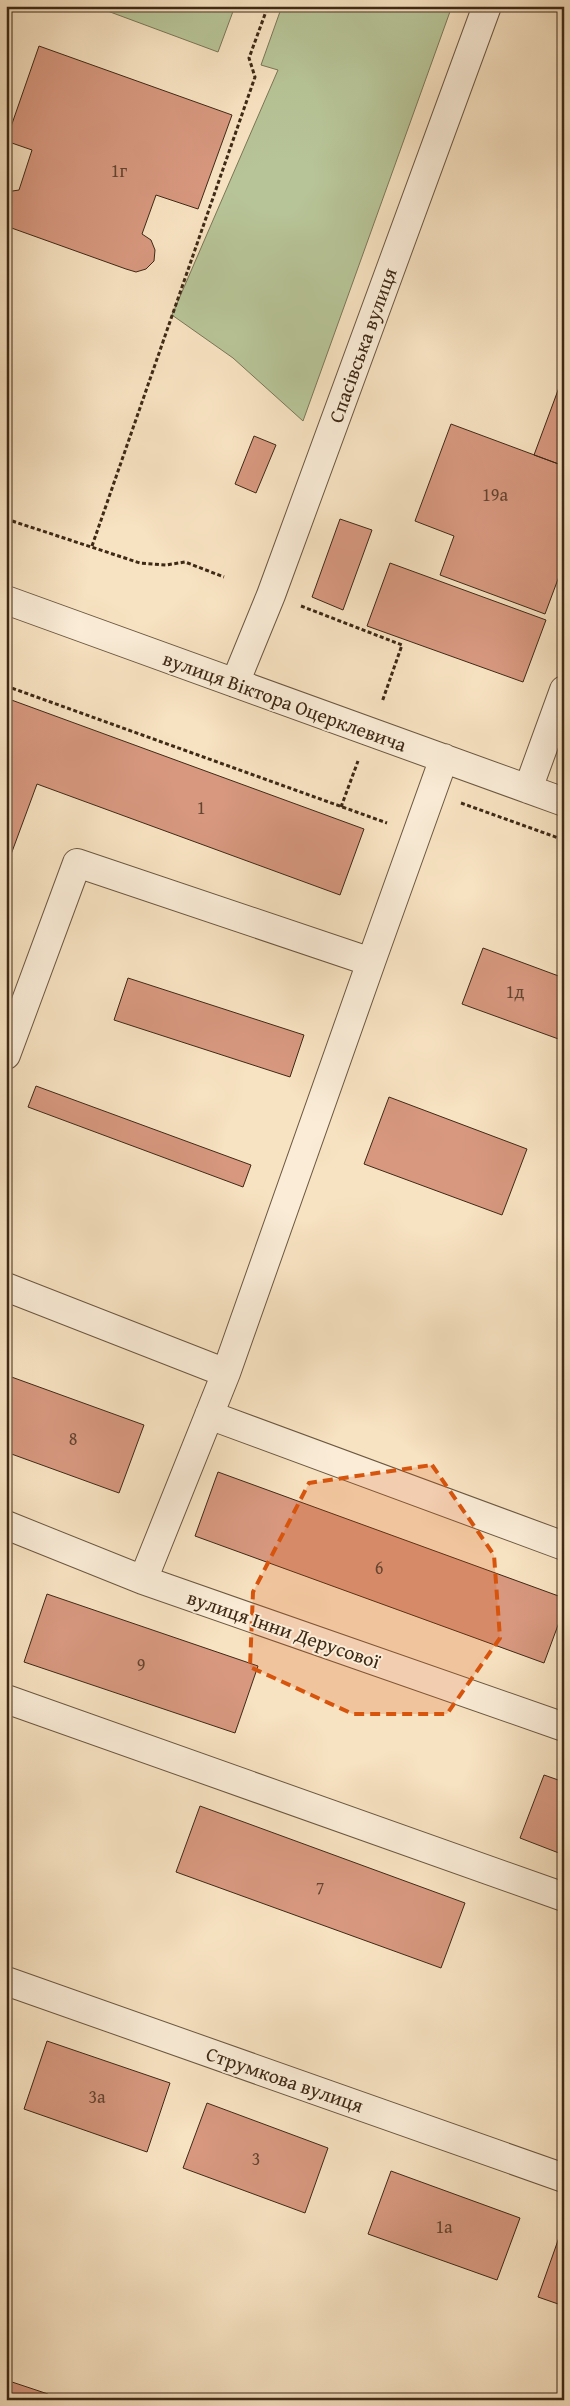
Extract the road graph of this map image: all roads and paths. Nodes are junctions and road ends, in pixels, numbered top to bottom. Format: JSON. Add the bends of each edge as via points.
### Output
{"nodes":[{"id":1,"x":268,"y":6,"type":"edge"},
{"id":2,"x":487,"y":6,"type":"edge"},
{"id":3,"x":6,"y":519,"type":"edge"},
{"id":4,"x":92,"y":546,"type":"junction"},
{"id":5,"x":224,"y":577,"type":"dead end"},
{"id":6,"x":6,"y":600,"type":"edge"},
{"id":7,"x":298,"y":605,"type":"dead end"},
{"id":8,"x":235,"y":683,"type":"junction"},
{"id":9,"x":6,"y":686,"type":"edge"},
{"id":10,"x":564,"y":690,"type":"edge"},
{"id":11,"x":381,"y":704,"type":"dead end"},
{"id":12,"x":359,"y":757,"type":"dead end"},
{"id":13,"x":444,"y":758,"type":"junction"},
{"id":14,"x":528,"y":789,"type":"junction"},
{"id":15,"x":432,"y":793,"type":"junction"},
{"id":16,"x":564,"y":802,"type":"edge"},
{"id":17,"x":341,"y":807,"type":"junction"},
{"id":18,"x":417,"y":834,"type":"junction"},
{"id":19,"x":564,"y":840,"type":"edge"},
{"id":20,"x":370,"y":962,"type":"junction"},
{"id":21,"x":6,"y":1054,"type":"edge"},
{"id":22,"x":6,"y":1287,"type":"edge"},
{"id":23,"x":226,"y":1373,"type":"junction"},
{"id":24,"x":209,"y":1415,"type":"junction"},
{"id":25,"x":6,"y":1525,"type":"edge"},
{"id":26,"x":564,"y":1546,"type":"edge"},
{"id":27,"x":143,"y":1580,"type":"junction"},
{"id":28,"x":6,"y":1699,"type":"edge"},
{"id":29,"x":563,"y":1725,"type":"edge"},
{"id":30,"x":564,"y":1897,"type":"edge"},
{"id":31,"x":6,"y":1981,"type":"edge"},
{"id":32,"x":564,"y":2178,"type":"edge"}],
"edges":[{"from":1,"to":4,"type":"path","via":[[249,58],[255,77]]},
{"from":2,"to":8,"type":"street","name":"Спасівська вулиця"},
{"from":3,"to":4,"type":"path"},
{"from":4,"to":5,"type":"path","via":[[140,563],[166,565],[185,562]]},
{"from":6,"to":8,"type":"street","name":"вулиця Віктора Оцерклевича"},
{"from":7,"to":11,"type":"path","via":[[402,645]]},
{"from":8,"to":13,"type":"street","name":"вулиця Віктора Оцерклевича"},
{"from":9,"to":17,"type":"path"},
{"from":10,"to":14,"type":"street"},
{"from":12,"to":17,"type":"path"},
{"from":13,"to":14,"type":"street","name":"вулиця Віктора Оцерклевича"},
{"from":13,"to":15,"type":"street"},
{"from":14,"to":16,"type":"street","name":"вулиця Віктора Оцерклевича"},
{"from":15,"to":18,"type":"street"},
{"from":15,"to":19,"type":"path"},
{"from":17,"to":18,"type":"path"},
{"from":18,"to":20,"type":"street"},
{"from":20,"to":21,"type":"street","via":[[77,864]]},
{"from":20,"to":23,"type":"street"},
{"from":22,"to":23,"type":"street"},
{"from":23,"to":24,"type":"street"},
{"from":24,"to":26,"type":"street"},
{"from":24,"to":27,"type":"street"},
{"from":25,"to":27,"type":"street","name":"вулиця Інни Дерусової"},
{"from":27,"to":29,"type":"street","name":"вулиця Інни Дерусової"},
{"from":28,"to":30,"type":"street"},
{"from":31,"to":32,"type":"street","name":"Струмкова вулиця"}]}
